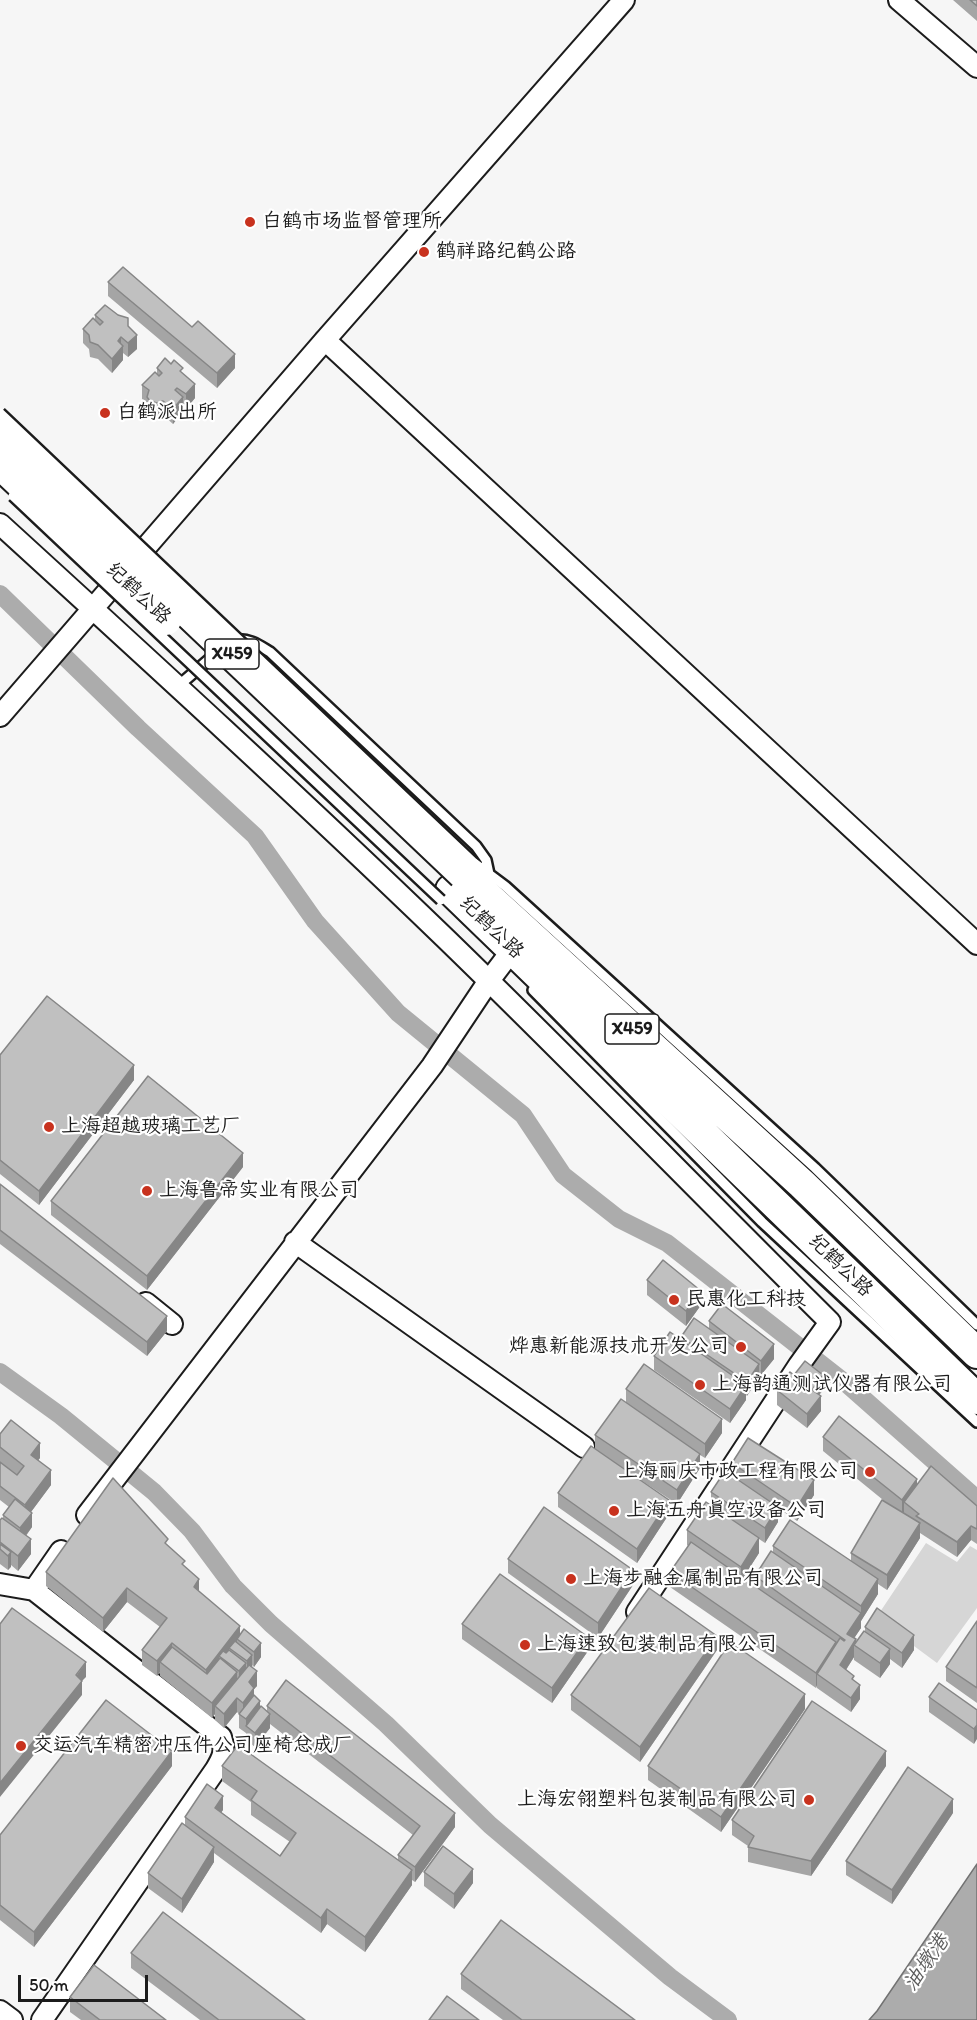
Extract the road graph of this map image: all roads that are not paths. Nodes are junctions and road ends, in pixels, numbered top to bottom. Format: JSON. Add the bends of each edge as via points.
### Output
{"nodes":[{"id":1,"x":624,"y":0,"type":"edge"},
{"id":2,"x":899,"y":0,"type":"edge"},
{"id":3,"x":977,"y":68,"type":"edge"},
{"id":4,"x":325,"y":340,"type":"junction"},
{"id":5,"x":0,"y":413,"type":"edge"},
{"id":6,"x":0,"y":434,"type":"edge"},
{"id":7,"x":0,"y":464,"type":"edge"},
{"id":8,"x":9,"y":493,"type":"dead end"},
{"id":9,"x":0,"y":524,"type":"edge"},
{"id":10,"x":93,"y":609,"type":"junction"},
{"id":11,"x":177,"y":687,"type":"junction"},
{"id":12,"x":0,"y":716,"type":"edge"},
{"id":13,"x":461,"y":885,"type":"junction"},
{"id":14,"x":977,"y":944,"type":"edge"},
{"id":15,"x":506,"y":958,"type":"junction"},
{"id":16,"x":488,"y":981,"type":"junction"},
{"id":17,"x":529,"y":986,"type":"dead end"},
{"id":18,"x":808,"y":1176,"type":"junction"},
{"id":19,"x":770,"y":1215,"type":"junction"},
{"id":20,"x":295,"y":1242,"type":"junction"},
{"id":21,"x":135,"y":1295,"type":"edge"},
{"id":22,"x":172,"y":1324,"type":"dead end"},
{"id":23,"x":977,"y":1325,"type":"edge"},
{"id":24,"x":977,"y":1353,"type":"edge"},
{"id":25,"x":977,"y":1399,"type":"edge"},
{"id":26,"x":977,"y":1422,"type":"edge"},
{"id":27,"x":584,"y":1447,"type":"dead end"},
{"id":28,"x":0,"y":1584,"type":"edge"},
{"id":29,"x":34,"y":1590,"type":"junction"},
{"id":30,"x":626,"y":1629,"type":"edge"},
{"id":31,"x":0,"y":2011,"type":"edge"},
{"id":32,"x":12,"y":2020,"type":"edge"},
{"id":33,"x":42,"y":2020,"type":"edge"}],
"edges":[{"from":1,"to":4,"type":"street"},
{"from":2,"to":3,"type":"street"},
{"from":4,"to":10,"type":"street"},
{"from":4,"to":14,"type":"street"},
{"from":5,"to":13,"type":"lane","bridge":true},
{"from":6,"to":13,"type":"main road","name":"纪鹤公路","number":"X459","bridge":true},
{"from":7,"to":13,"type":"main road","name":"纪鹤公路","number":"X459","bridge":true},
{"from":8,"to":13,"type":"lane","bridge":true},
{"from":9,"to":10,"type":"street"},
{"from":10,"to":11,"type":"street"},
{"from":10,"to":12,"type":"street"},
{"from":11,"to":13,"type":"lane","via":[[231,640],[242,639],[270,652],[476,846],[486,860]]},
{"from":11,"to":16,"type":"street"},
{"from":13,"to":15,"type":"main road","name":"纪鹤公路","number":"X459"},
{"from":13,"to":18,"type":"main road","name":"纪鹤公路","number":"X459"},
{"from":15,"to":16,"type":"street"},
{"from":15,"to":19,"type":"main road","name":"纪鹤公路","number":"X459"},
{"from":16,"to":20,"type":"street","via":[[432,1066]]},
{"from":16,"to":30,"type":"street","via":[[830,1322]]},
{"from":17,"to":19,"type":"lane"},
{"from":18,"to":23,"type":"lane"},
{"from":18,"to":24,"type":"main road","name":"纪鹤公路","number":"X459"},
{"from":19,"to":25,"type":"main road","name":"纪鹤公路","number":"X459"},
{"from":19,"to":26,"type":"lane"},
{"from":20,"to":27,"type":"street"},
{"from":20,"to":29,"type":"street","via":[[106,1488]]},
{"from":21,"to":22,"type":"street"},
{"from":28,"to":29,"type":"street"},
{"from":29,"to":33,"type":"street","via":[[221,1737],[224,1746],[216,1769]]},
{"from":31,"to":32,"type":"street"}]}
